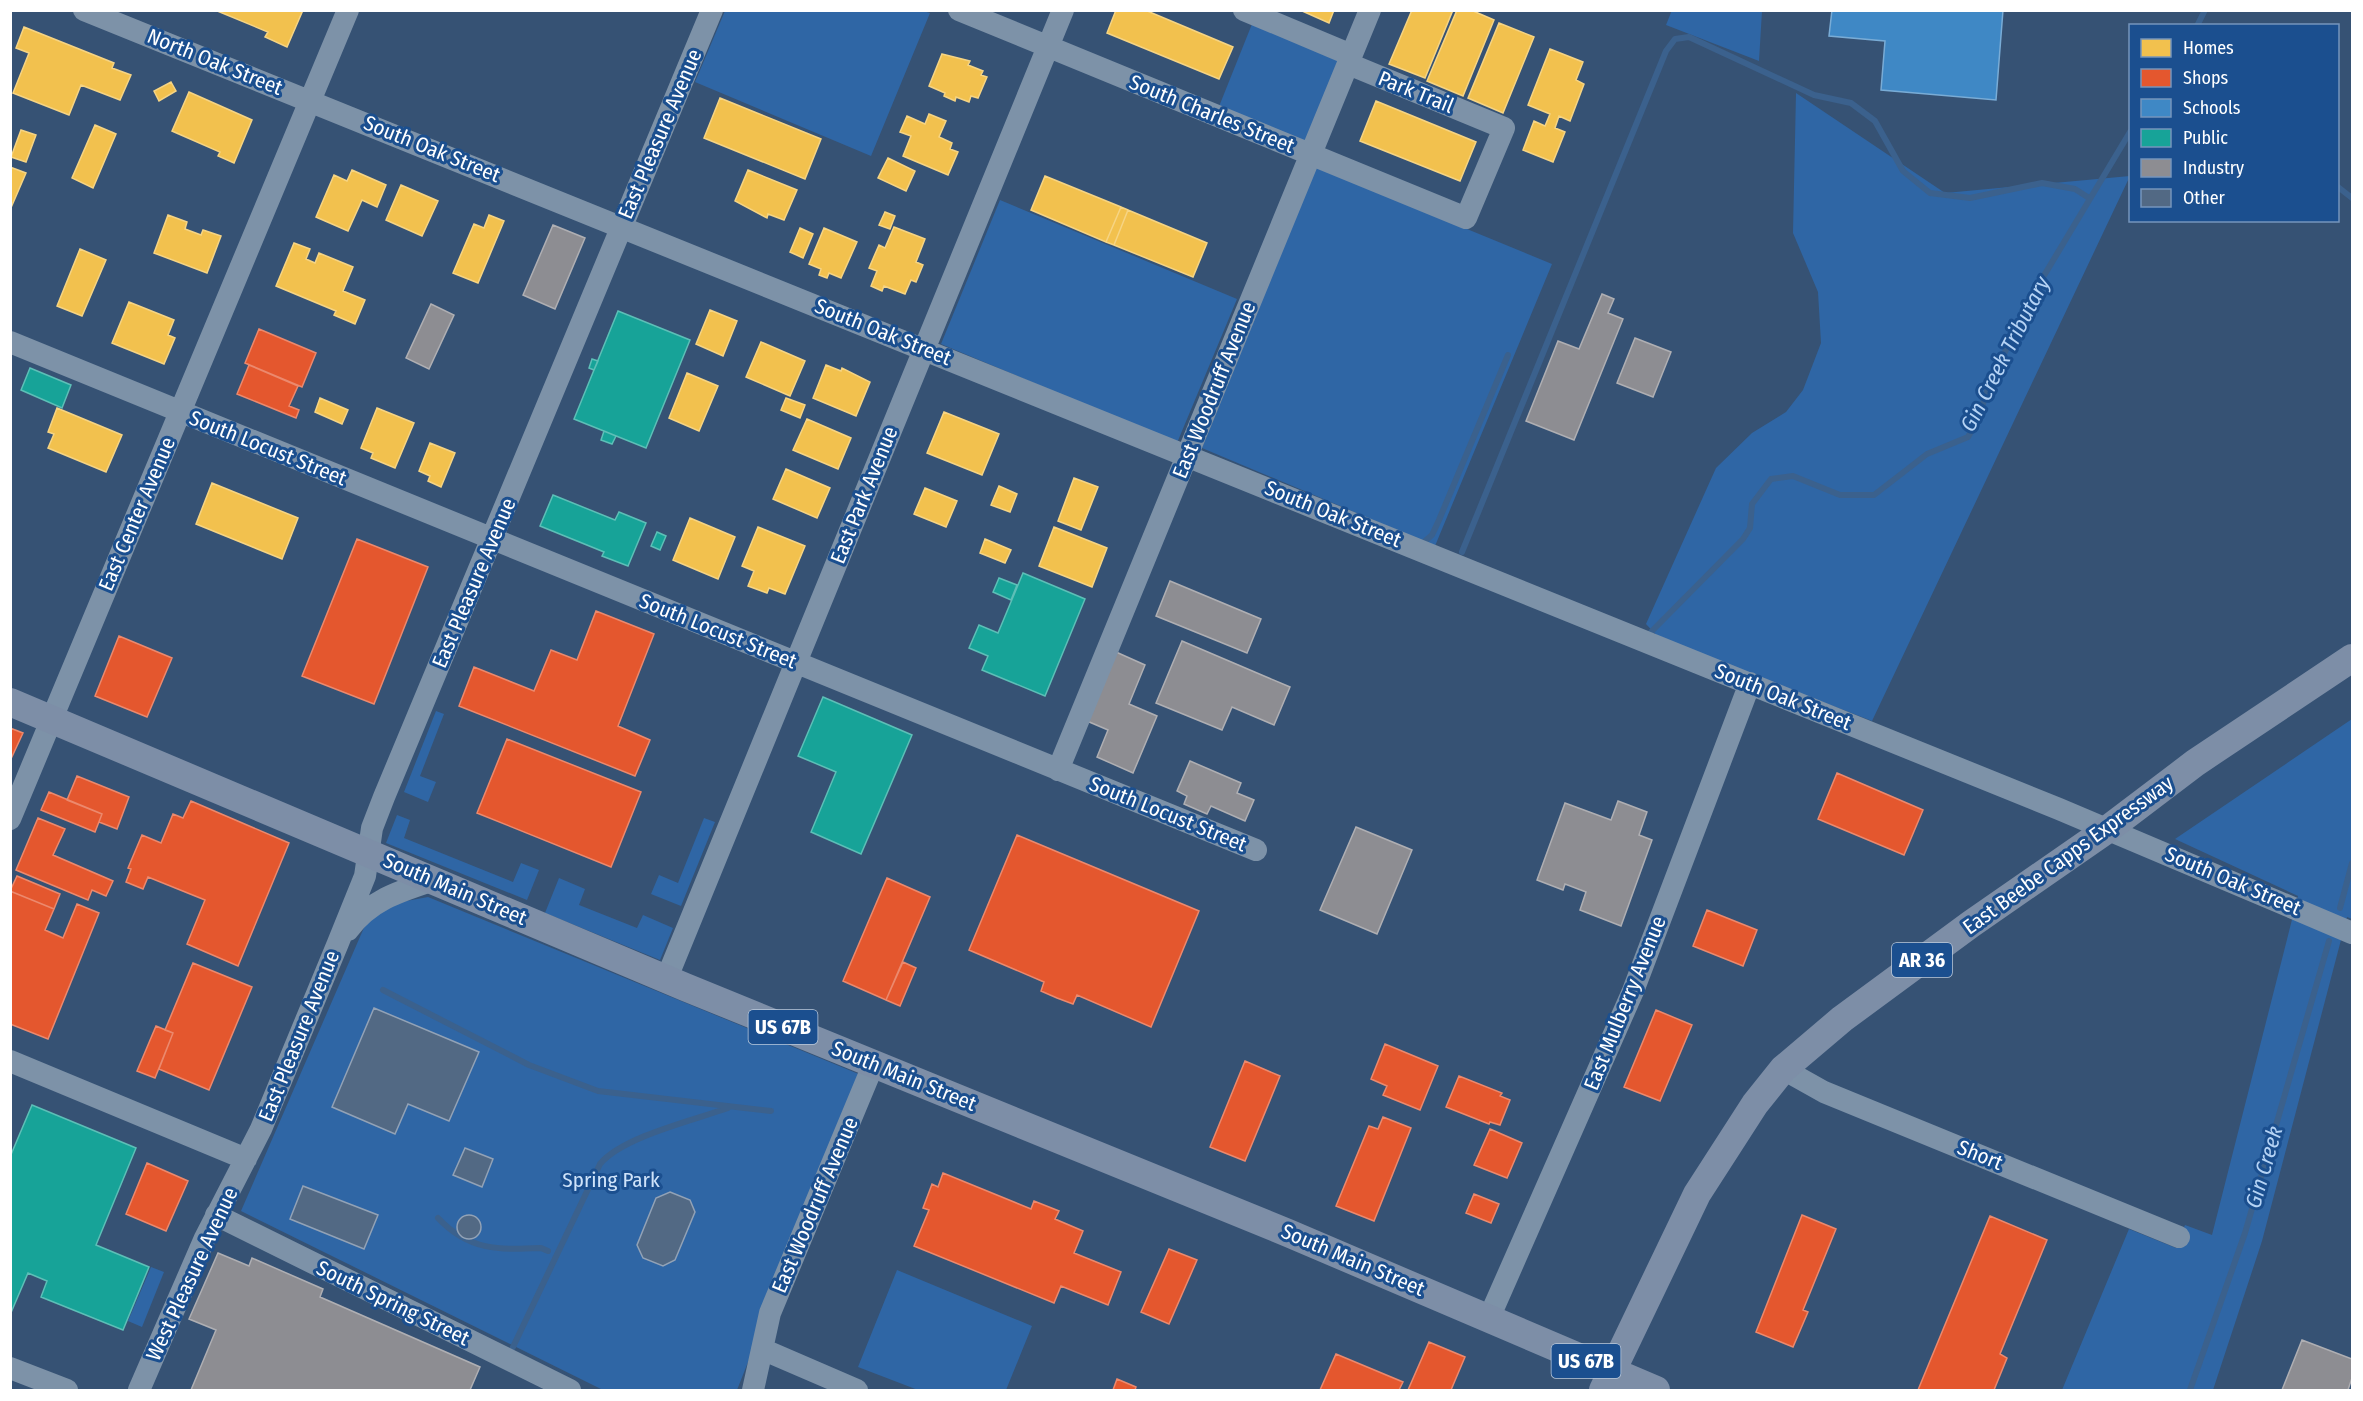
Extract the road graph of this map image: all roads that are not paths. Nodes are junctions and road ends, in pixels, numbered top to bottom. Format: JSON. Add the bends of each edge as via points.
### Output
{"nodes":[{"id":1,"x":84,"y":10,"type":"edge"},
{"id":2,"x":348,"y":10,"type":"edge"},
{"id":3,"x":712,"y":10,"type":"edge"},
{"id":4,"x":959,"y":10,"type":"edge"},
{"id":5,"x":1063,"y":10,"type":"edge"},
{"id":6,"x":1244,"y":10,"type":"edge"},
{"id":7,"x":1371,"y":10,"type":"edge"},
{"id":8,"x":1049,"y":47,"type":"junction"},
{"id":9,"x":1350,"y":60,"type":"junction"},
{"id":10,"x":311,"y":101,"type":"junction"},
{"id":11,"x":1311,"y":154,"type":"junction"},
{"id":12,"x":1466,"y":218,"type":"joint"},
{"id":13,"x":622,"y":226,"type":"junction"},
{"id":14,"x":10,"y":342,"type":"edge"},
{"id":15,"x":923,"y":348,"type":"junction"},
{"id":16,"x":179,"y":412,"type":"junction"},
{"id":17,"x":1187,"y":455,"type":"junction"},
{"id":18,"x":493,"y":540,"type":"junction"},
{"id":19,"x":2352,"y":658,"type":"edge"},
{"id":20,"x":796,"y":663,"type":"junction"},
{"id":21,"x":1750,"y":683,"type":"junction"},
{"id":22,"x":10,"y":702,"type":"edge"},
{"id":23,"x":52,"y":719,"type":"junction"},
{"id":24,"x":1058,"y":770,"type":"junction"},
{"id":25,"x":10,"y":819,"type":"edge"},
{"id":26,"x":2108,"y":829,"type":"junction"},
{"id":27,"x":1256,"y":850,"type":"dead end"},
{"id":28,"x":369,"y":852,"type":"junction"},
{"id":29,"x":434,"y":880,"type":"junction"},
{"id":30,"x":2352,"y":933,"type":"edge"},
{"id":31,"x":338,"y":943,"type":"junction"},
{"id":32,"x":666,"y":980,"type":"junction"},
{"id":33,"x":10,"y":1061,"type":"edge"},
{"id":34,"x":874,"y":1063,"type":"junction"},
{"id":35,"x":1783,"y":1069,"type":"junction"},
{"id":36,"x":246,"y":1159,"type":"junction"},
{"id":37,"x":216,"y":1215,"type":"junction"},
{"id":38,"x":2179,"y":1237,"type":"dead end"},
{"id":39,"x":1489,"y":1318,"type":"junction"},
{"id":40,"x":762,"y":1349,"type":"junction"},
{"id":41,"x":10,"y":1368,"type":"edge"},
{"id":42,"x":1607,"y":1381,"type":"edge"},
{"id":43,"x":67,"y":1390,"type":"edge"},
{"id":44,"x":139,"y":1390,"type":"edge"},
{"id":45,"x":570,"y":1390,"type":"edge"},
{"id":46,"x":753,"y":1390,"type":"edge"},
{"id":47,"x":857,"y":1390,"type":"edge"},
{"id":48,"x":1656,"y":1390,"type":"edge"}],
"edges":[{"from":1,"to":10,"type":"street","name":"North Oak Street"},
{"from":2,"to":10,"type":"street","name":"East Center Avenue"},
{"from":3,"to":13,"type":"street","name":"East Pleasure Avenue"},
{"from":4,"to":8,"type":"street","name":"South Charles Street"},
{"from":5,"to":8,"type":"street","name":"East Park Avenue"},
{"from":6,"to":9,"type":"street","name":"Park Trail","via":[[1344,52]]},
{"from":7,"to":9,"type":"street","name":"East Woodruff Avenue"},
{"from":8,"to":11,"type":"street","name":"South Charles Street"},
{"from":8,"to":15,"type":"street","name":"East Park Avenue"},
{"from":9,"to":11,"type":"street","name":"East Woodruff Avenue"},
{"from":9,"to":12,"type":"street","name":"Park Trail","via":[[1356,67],[1504,128]]},
{"from":10,"to":13,"type":"street","name":"South Oak Street"},
{"from":10,"to":16,"type":"street","name":"East Center Avenue"},
{"from":11,"to":12,"type":"street","name":"South Charles Street"},
{"from":11,"to":17,"type":"street","name":"East Woodruff Avenue"},
{"from":13,"to":15,"type":"street","name":"South Oak Street"},
{"from":13,"to":18,"type":"street","name":"East Pleasure Avenue"},
{"from":14,"to":16,"type":"street","name":"South Locust Street"},
{"from":15,"to":17,"type":"street","name":"South Oak Street"},
{"from":15,"to":20,"type":"street","name":"East Park Avenue"},
{"from":16,"to":18,"type":"street","name":"South Locust Street"},
{"from":16,"to":23,"type":"street","name":"East Center Avenue"},
{"from":17,"to":21,"type":"street","name":"South Oak Street"},
{"from":17,"to":24,"type":"street","name":"East Woodruff Avenue"},
{"from":18,"to":20,"type":"street","name":"South Locust Street"},
{"from":18,"to":28,"type":"street","name":"East Pleasure Avenue","via":[[380,807]]},
{"from":19,"to":26,"type":"main road","name":"East Beebe Capps Expressway","number":"AR 36","via":[[2195,764]]},
{"from":20,"to":24,"type":"street","name":"South Locust Street"},
{"from":20,"to":32,"type":"street","name":"East Park Avenue"},
{"from":21,"to":26,"type":"street","name":"South Oak Street"},
{"from":21,"to":39,"type":"street","name":"East Mulberry Avenue","via":[[1633,991]]},
{"from":22,"to":23,"type":"main road","number":"US 67B"},
{"from":23,"to":25,"type":"street","name":"East Center Avenue"},
{"from":23,"to":28,"type":"main road","name":"South Main Street","number":"US 67B"},
{"from":24,"to":27,"type":"street","name":"South Locust Street"},
{"from":26,"to":30,"type":"street","name":"South Oak Street"},
{"from":26,"to":35,"type":"main road","name":"East Beebe Capps Expressway","number":"AR 36","via":[[1842,1018]]},
{"from":28,"to":29,"type":"main road","name":"South Main Street","number":"US 67B"},
{"from":28,"to":31,"type":"street","name":"East Pleasure Avenue","via":[[365,876]]},
{"from":29,"to":31,"type":"street","via":[[383,897],[352,924]]},
{"from":29,"to":32,"type":"main road","name":"South Main Street","number":"US 67B"},
{"from":31,"to":36,"type":"street","name":"East Pleasure Avenue"},
{"from":32,"to":34,"type":"main road","name":"South Main Street","number":"US 67B"},
{"from":33,"to":36,"type":"street"},
{"from":34,"to":39,"type":"main road","name":"South Main Street","number":"US 67B"},
{"from":34,"to":40,"type":"street","name":"East Woodruff Avenue","via":[[770,1313]]},
{"from":35,"to":38,"type":"street","name":"Short","via":[[1824,1092]]},
{"from":35,"to":42,"type":"main road","name":"East Beebe Capps Expressway","number":"AR 36","via":[[1696,1194]]},
{"from":36,"to":37,"type":"street","name":"West Pleasure Avenue"},
{"from":37,"to":44,"type":"street","name":"West Pleasure Avenue"},
{"from":37,"to":45,"type":"street","name":"South Spring Street"},
{"from":39,"to":42,"type":"main road","name":"South Main Street","number":"US 67B"},
{"from":40,"to":46,"type":"street","name":"East Woodruff Avenue"},
{"from":40,"to":47,"type":"street"},
{"from":41,"to":43,"type":"street"},
{"from":42,"to":48,"type":"main road","name":"South Main Street","number":"US 67B"}]}
